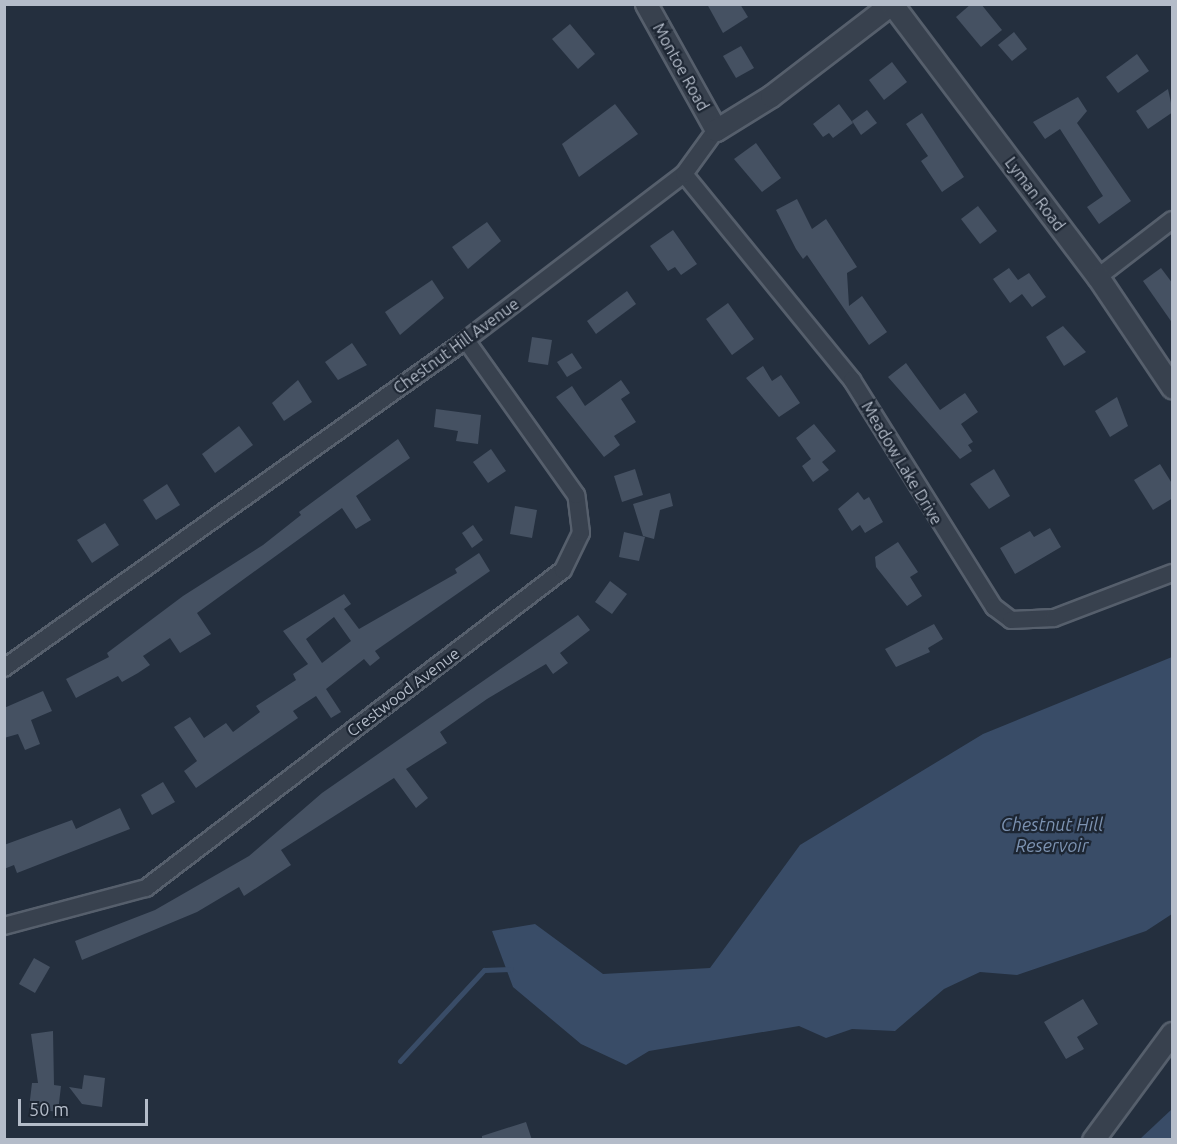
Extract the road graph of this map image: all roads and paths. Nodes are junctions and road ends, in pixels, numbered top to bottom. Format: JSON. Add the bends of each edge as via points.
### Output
{"nodes":[{"id":1,"x":646,"y":4,"type":"edge"},
{"id":2,"x":892,"y":4,"type":"edge"},
{"id":3,"x":716,"y":130,"type":"junction"},
{"id":4,"x":684,"y":174,"type":"junction"},
{"id":5,"x":1173,"y":220,"type":"edge"},
{"id":6,"x":1098,"y":277,"type":"junction"},
{"id":7,"x":466,"y":340,"type":"junction"},
{"id":8,"x":1173,"y":387,"type":"edge"},
{"id":9,"x":1173,"y":573,"type":"edge"},
{"id":10,"x":4,"y":668,"type":"edge"},
{"id":11,"x":4,"y":926,"type":"edge"},
{"id":12,"x":1173,"y":1033,"type":"edge"},
{"id":13,"x":1093,"y":1140,"type":"edge"}],
"edges":[{"from":1,"to":3,"type":"street","name":"Montoe Road"},
{"from":2,"to":3,"type":"street","name":"Chestnut Hill Avenue","via":[[771,96]]},
{"from":2,"to":6,"type":"street","name":"Lyman Road"},
{"from":3,"to":4,"type":"street","name":"Chestnut Hill Avenue"},
{"from":4,"to":7,"type":"street","name":"Chestnut Hill Avenue"},
{"from":4,"to":9,"type":"street","name":"Meadow Lake Drive","via":[[852,380],[994,607],[1011,620],[1054,618]]},
{"from":5,"to":6,"type":"street"},
{"from":6,"to":8,"type":"street","name":"Lyman Road"},
{"from":7,"to":10,"type":"street","name":"Chestnut Hill Avenue"},
{"from":7,"to":11,"type":"street","name":"Crestwood Avenue","via":[[576,495],[581,532],[562,570],[146,888]]},
{"from":12,"to":13,"type":"street"}]}
